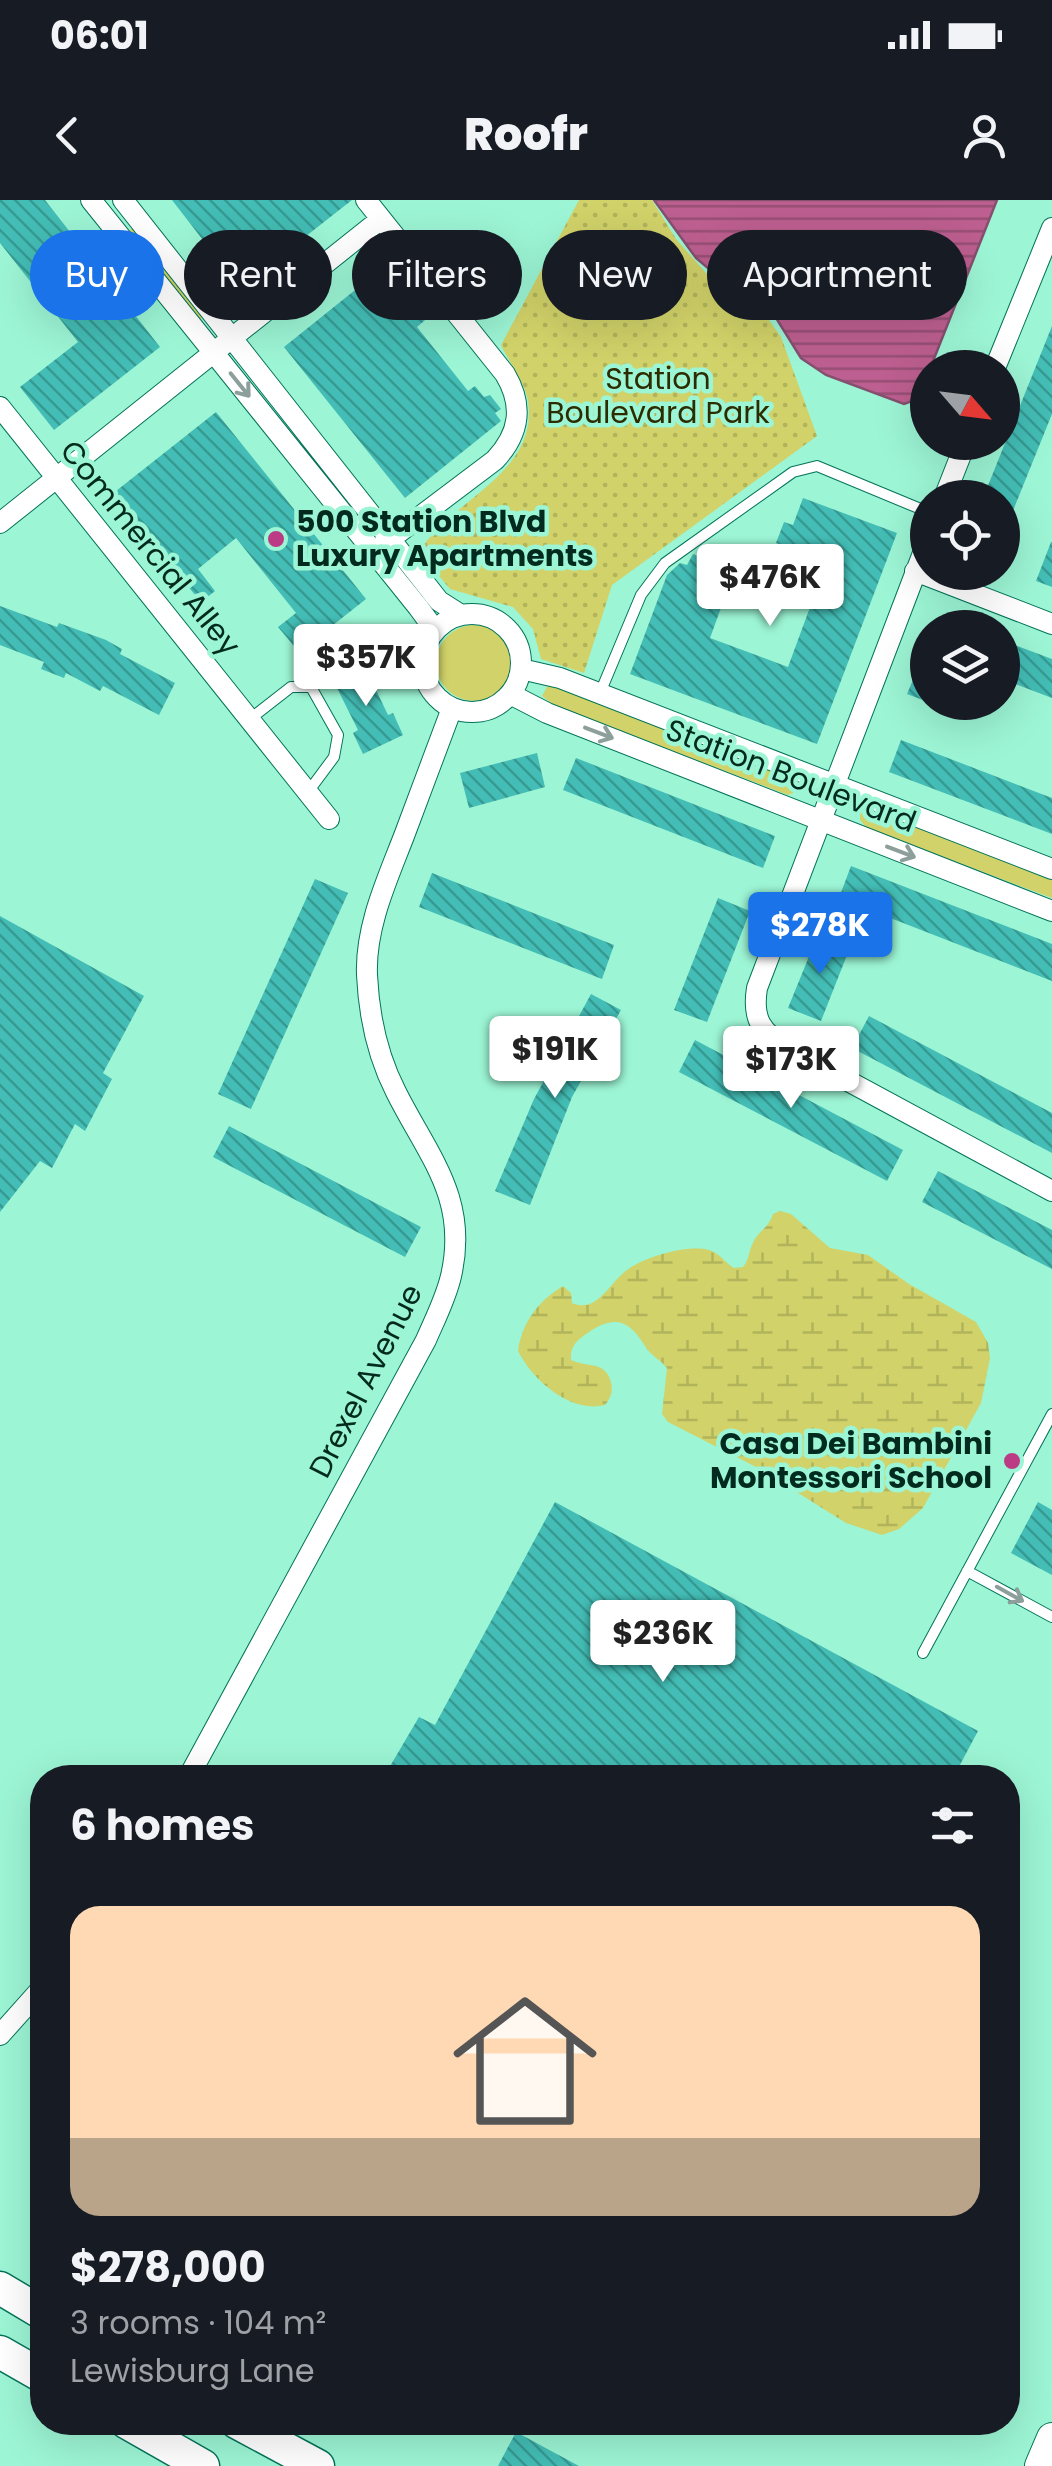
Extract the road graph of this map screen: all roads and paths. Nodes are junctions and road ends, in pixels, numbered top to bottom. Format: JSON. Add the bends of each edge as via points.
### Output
{"nodes":[{"id":1,"x":91,"y":200,"type":"edge"},
{"id":2,"x":366,"y":200,"type":"edge"},
{"id":3,"x":126,"y":204,"type":"edge"},
{"id":4,"x":381,"y":219,"type":"junction"},
{"id":5,"x":109,"y":223,"type":"junction"},
{"id":6,"x":1052,"y":228,"type":"edge"},
{"id":7,"x":233,"y":339,"type":"junction"},
{"id":8,"x":1002,"y":350,"type":"edge"},
{"id":9,"x":214,"y":354,"type":"junction"},
{"id":10,"x":0,"y":407,"type":"edge"},
{"id":11,"x":333,"y":465,"type":"junction"},
{"id":12,"x":314,"y":479,"type":"junction"},
{"id":13,"x":56,"y":480,"type":"junction"},
{"id":14,"x":910,"y":505,"type":"edge"},
{"id":15,"x":0,"y":523,"type":"edge"},
{"id":16,"x":391,"y":538,"type":"junction"},
{"id":17,"x":372,"y":553,"type":"junction"},
{"id":18,"x":910,"y":587,"type":"edge"},
{"id":19,"x":965,"y":590,"type":"edge"},
{"id":20,"x":461,"y":615,"type":"junction"},
{"id":21,"x":1052,"y":624,"type":"edge"},
{"id":22,"x":430,"y":638,"type":"junction"},
{"id":23,"x":521,"y":669,"type":"junction"},
{"id":24,"x":600,"y":693,"type":"junction"},
{"id":25,"x":510,"y":694,"type":"junction"},
{"id":26,"x":452,"y":708,"type":"junction"},
{"id":27,"x":250,"y":720,"type":"junction"},
{"id":28,"x":834,"y":786,"type":"junction"},
{"id":29,"x":308,"y":792,"type":"junction"},
{"id":30,"x":329,"y":819,"type":"dead end"},
{"id":31,"x":820,"y":820,"type":"junction"},
{"id":32,"x":1052,"y":869,"type":"edge"},
{"id":33,"x":1052,"y":911,"type":"edge"},
{"id":34,"x":1052,"y":1192,"type":"edge"},
{"id":35,"x":1052,"y":1414,"type":"edge"},
{"id":36,"x":1048,"y":1431,"type":"edge"},
{"id":37,"x":967,"y":1571,"type":"junction"},
{"id":38,"x":1052,"y":1617,"type":"edge"},
{"id":39,"x":923,"y":1654,"type":"dead end"},
{"id":40,"x":195,"y":1765,"type":"edge"},
{"id":41,"x":30,"y":2001,"type":"edge"},
{"id":42,"x":0,"y":2035,"type":"edge"},
{"id":43,"x":0,"y":2288,"type":"edge"},
{"id":44,"x":30,"y":2305,"type":"edge"},
{"id":45,"x":0,"y":2352,"type":"edge"},
{"id":46,"x":30,"y":2369,"type":"edge"},
{"id":47,"x":149,"y":2435,"type":"edge"},
{"id":48,"x":260,"y":2435,"type":"edge"},
{"id":49,"x":1052,"y":2438,"type":"edge"},
{"id":50,"x":203,"y":2466,"type":"edge"},
{"id":51,"x":318,"y":2466,"type":"edge"},
{"id":52,"x":1040,"y":2466,"type":"edge"}],
"edges":[{"from":1,"to":5,"type":"street"},
{"from":2,"to":4,"type":"street"},
{"from":3,"to":5,"type":"street"},
{"from":3,"to":7,"type":"street"},
{"from":4,"to":7,"type":"street"},
{"from":4,"to":16,"type":"street","via":[[505,374],[519,416],[495,460]]},
{"from":5,"to":9,"type":"street"},
{"from":6,"to":8,"type":"street"},
{"from":7,"to":9,"type":"street"},
{"from":7,"to":11,"type":"street"},
{"from":9,"to":12,"type":"street","one_way":true},
{"from":9,"to":13,"type":"street"},
{"from":10,"to":13,"type":"street","name":"Commercial Alley"},
{"from":11,"to":12,"type":"street"},
{"from":11,"to":16,"type":"street"},
{"from":12,"to":17,"type":"street"},
{"from":13,"to":15,"type":"street"},
{"from":13,"to":27,"type":"street","name":"Commercial Alley"},
{"from":14,"to":24,"type":"lane","via":[[817,466],[793,472],[665,563],[640,596]]},
{"from":16,"to":17,"type":"street"},
{"from":16,"to":20,"type":"street","via":[[439,601]]},
{"from":17,"to":22,"type":"street","via":[[429,622]]},
{"from":18,"to":28,"type":"street"},
{"from":19,"to":21,"type":"street"},
{"from":20,"to":22,"type":"street"},
{"from":20,"to":23,"type":"street","via":[[505,626]]},
{"from":22,"to":26,"type":"street","via":[[426,678]]},
{"from":23,"to":24,"type":"street","name":"Station Boulevard"},
{"from":23,"to":25,"type":"street"},
{"from":24,"to":28,"type":"street","name":"Station Boulevard"},
{"from":25,"to":26,"type":"street","via":[[484,710]]},
{"from":25,"to":31,"type":"street","name":"Station Boulevard","one_way":true},
{"from":26,"to":40,"type":"street","name":"Drexel Avenue","via":[[384,886],[366,970],[376,1044],[441,1170],[454,1211],[452,1275],[426,1340]]},
{"from":27,"to":29,"type":"street","name":"Commercial Alley"},
{"from":27,"to":29,"type":"lane","via":[[291,687],[311,688],[338,735],[334,756]]},
{"from":28,"to":31,"type":"street"},
{"from":28,"to":32,"type":"street","name":"Station Boulevard"},
{"from":29,"to":30,"type":"street","name":"Commercial Alley"},
{"from":31,"to":33,"type":"street","name":"Station Boulevard","one_way":true},
{"from":31,"to":34,"type":"street","via":[[758,988],[759,1022],[786,1048]]},
{"from":35,"to":36,"type":"lane"},
{"from":36,"to":37,"type":"lane"},
{"from":37,"to":38,"type":"lane","one_way":true},
{"from":37,"to":39,"type":"lane"},
{"from":41,"to":42,"type":"street"},
{"from":43,"to":44,"type":"main road"},
{"from":45,"to":46,"type":"main road"},
{"from":47,"to":50,"type":"main road"},
{"from":48,"to":51,"type":"main road"},
{"from":49,"to":52,"type":"street"}]}
